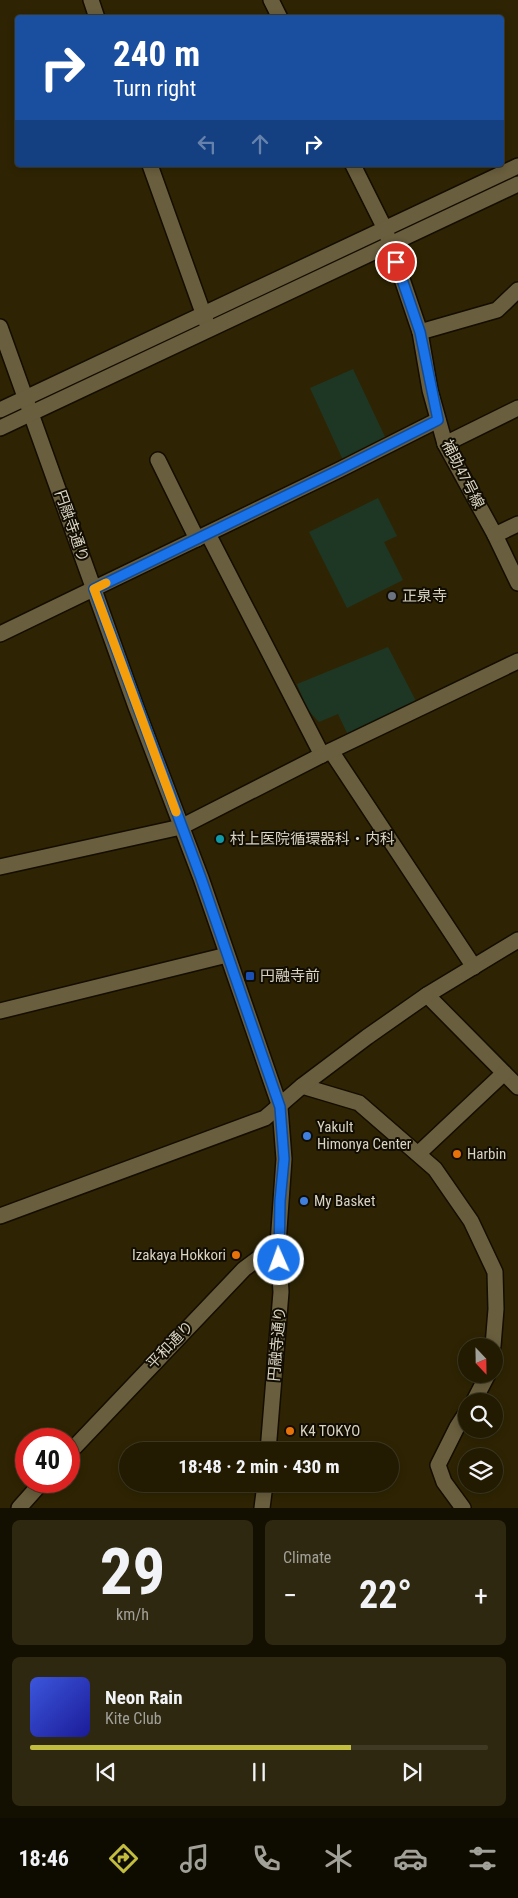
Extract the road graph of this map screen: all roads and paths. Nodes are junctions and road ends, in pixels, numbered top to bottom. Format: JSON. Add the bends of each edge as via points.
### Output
{"nodes":[{"id":1,"x":90,"y":0,"type":"edge"},
{"id":2,"x":271,"y":0,"type":"edge"},
{"id":3,"x":96,"y":15,"type":"edge"},
{"id":4,"x":278,"y":15,"type":"edge"},
{"id":5,"x":518,"y":166,"type":"edge"},
{"id":6,"x":151,"y":167,"type":"edge"},
{"id":7,"x":354,"y":167,"type":"edge"},
{"id":8,"x":518,"y":184,"type":"edge"},
{"id":9,"x":385,"y":229,"type":"junction"},
{"id":10,"x":390,"y":245,"type":"junction"},
{"id":11,"x":518,"y":290,"type":"edge"},
{"id":12,"x":206,"y":322,"type":"junction"},
{"id":13,"x":0,"y":327,"type":"edge"},
{"id":14,"x":420,"y":332,"type":"junction"},
{"id":15,"x":26,"y":398,"type":"junction"},
{"id":16,"x":518,"y":408,"type":"edge"},
{"id":17,"x":0,"y":410,"type":"edge"},
{"id":18,"x":32,"y":413,"type":"junction"},
{"id":19,"x":438,"y":420,"type":"junction"},
{"id":20,"x":0,"y":428,"type":"edge"},
{"id":21,"x":445,"y":444,"type":"junction"},
{"id":22,"x":158,"y":460,"type":"dead end"},
{"id":23,"x":518,"y":524,"type":"edge"},
{"id":24,"x":495,"y":535,"type":"junction"},
{"id":25,"x":202,"y":536,"type":"junction"},
{"id":26,"x":518,"y":583,"type":"edge"},
{"id":27,"x":94,"y":589,"type":"junction"},
{"id":28,"x":0,"y":634,"type":"edge"},
{"id":29,"x":518,"y":661,"type":"edge"},
{"id":30,"x":326,"y":753,"type":"junction"},
{"id":31,"x":182,"y":827,"type":"junction"},
{"id":32,"x":0,"y":866,"type":"edge"},
{"id":33,"x":518,"y":940,"type":"edge"},
{"id":34,"x":228,"y":955,"type":"junction"},
{"id":35,"x":474,"y":967,"type":"junction"},
{"id":36,"x":427,"y":995,"type":"junction"},
{"id":37,"x":0,"y":1011,"type":"edge"},
{"id":38,"x":504,"y":1073,"type":"junction"},
{"id":39,"x":302,"y":1086,"type":"junction"},
{"id":40,"x":518,"y":1087,"type":"edge"},
{"id":41,"x":280,"y":1107,"type":"junction"},
{"id":42,"x":419,"y":1153,"type":"junction"},
{"id":43,"x":0,"y":1216,"type":"edge"},
{"id":44,"x":278,"y":1244,"type":"junction"},
{"id":45,"x":494,"y":1338,"type":"edge"},
{"id":46,"x":458,"y":1427,"type":"edge"},
{"id":47,"x":80,"y":1441,"type":"edge"},
{"id":48,"x":269,"y":1442,"type":"edge"},
{"id":49,"x":263,"y":1492,"type":"edge"},
{"id":50,"x":32,"y":1493,"type":"edge"},
{"id":51,"x":19,"y":1508,"type":"edge"},
{"id":52,"x":262,"y":1508,"type":"edge"},
{"id":53,"x":463,"y":1508,"type":"edge"}],
"edges":[{"from":1,"to":3,"type":"street"},
{"from":2,"to":4,"type":"street"},
{"from":5,"to":9,"type":"street"},
{"from":6,"to":12,"type":"street"},
{"from":7,"to":9,"type":"street"},
{"from":8,"to":10,"type":"street"},
{"from":9,"to":10,"type":"street","name":"補助47号線"},
{"from":9,"to":12,"type":"street"},
{"from":10,"to":12,"type":"street"},
{"from":10,"to":14,"type":"street","name":"補助47号線"},
{"from":11,"to":14,"type":"street","via":[[496,310]]},
{"from":12,"to":15,"type":"street"},
{"from":12,"to":18,"type":"street"},
{"from":13,"to":15,"type":"street","name":"円融寺通り"},
{"from":14,"to":19,"type":"street","name":"補助47号線"},
{"from":15,"to":17,"type":"street"},
{"from":15,"to":18,"type":"street","name":"円融寺通り"},
{"from":16,"to":21,"type":"street"},
{"from":18,"to":20,"type":"street"},
{"from":18,"to":27,"type":"street","name":"円融寺通り"},
{"from":19,"to":21,"type":"street","name":"補助47号線"},
{"from":19,"to":25,"type":"street"},
{"from":21,"to":24,"type":"street","name":"補助47号線"},
{"from":22,"to":25,"type":"street","via":[[175,499]]},
{"from":23,"to":24,"type":"street"},
{"from":24,"to":26,"type":"street","name":"補助47号線"},
{"from":25,"to":27,"type":"street"},
{"from":25,"to":30,"type":"street"},
{"from":27,"to":28,"type":"street"},
{"from":27,"to":31,"type":"street","name":"円融寺通り"},
{"from":29,"to":30,"type":"street"},
{"from":30,"to":31,"type":"street"},
{"from":30,"to":35,"type":"street"},
{"from":31,"to":32,"type":"street"},
{"from":31,"to":34,"type":"street","name":"円融寺通り"},
{"from":33,"to":35,"type":"street"},
{"from":34,"to":37,"type":"street"},
{"from":34,"to":41,"type":"street","name":"円融寺通り"},
{"from":35,"to":36,"type":"street"},
{"from":36,"to":38,"type":"street"},
{"from":36,"to":39,"type":"street"},
{"from":38,"to":40,"type":"street"},
{"from":38,"to":42,"type":"street"},
{"from":39,"to":41,"type":"street"},
{"from":39,"to":42,"type":"street","via":[[359,1103]]},
{"from":41,"to":43,"type":"street","via":[[265,1118]]},
{"from":41,"to":44,"type":"street","name":"円融寺通り","via":[[284,1159]]},
{"from":42,"to":45,"type":"street","via":[[435,1169],[471,1221],[495,1272]]},
{"from":44,"to":47,"type":"street","name":"平和通り","via":[[244,1269]]},
{"from":44,"to":48,"type":"street","name":"円融寺通り","via":[[282,1292]]},
{"from":46,"to":53,"type":"street","via":[[438,1465],[444,1482]]},
{"from":49,"to":52,"type":"street"},
{"from":50,"to":51,"type":"street"}]}
